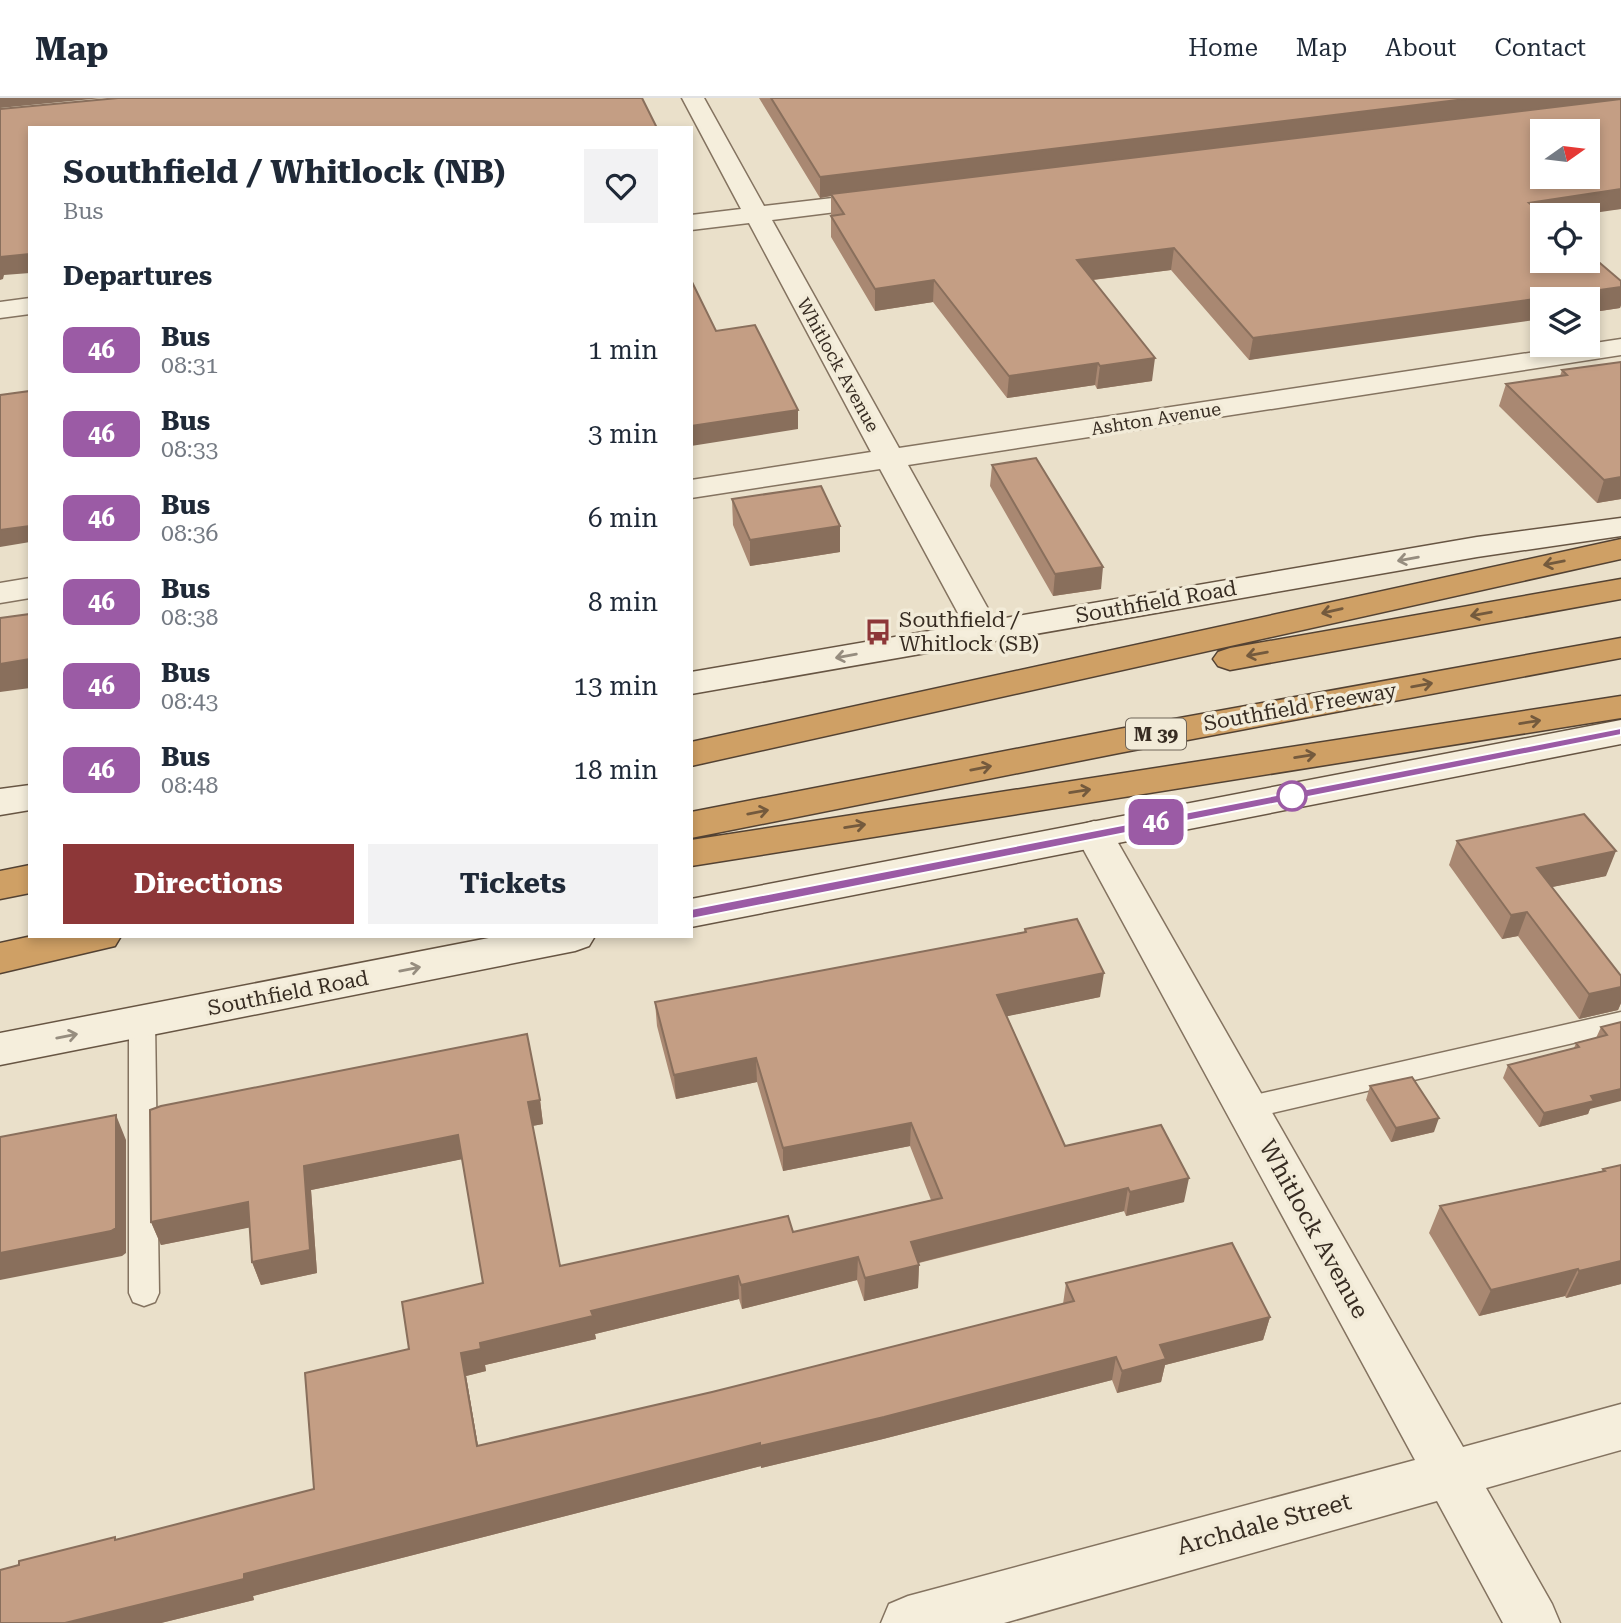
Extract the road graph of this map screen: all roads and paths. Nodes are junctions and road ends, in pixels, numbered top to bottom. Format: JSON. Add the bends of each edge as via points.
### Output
{"nodes":[{"id":1,"x":693,"y":98,"type":"edge"},
{"id":2,"x":905,"y":196,"type":"edge"},
{"id":3,"x":756,"y":214,"type":"junction"},
{"id":4,"x":693,"y":223,"type":"edge"},
{"id":5,"x":28,"y":306,"type":"edge"},
{"id":6,"x":0,"y":310,"type":"edge"},
{"id":7,"x":1621,"y":347,"type":"edge"},
{"id":8,"x":891,"y":459,"type":"junction"},
{"id":9,"x":693,"y":489,"type":"edge"},
{"id":10,"x":1621,"y":527,"type":"edge"},
{"id":11,"x":1621,"y":549,"type":"edge"},
{"id":12,"x":28,"y":589,"type":"edge"},
{"id":13,"x":1621,"y":589,"type":"edge"},
{"id":14,"x":0,"y":593,"type":"edge"},
{"id":15,"x":984,"y":632,"type":"junction"},
{"id":16,"x":1621,"y":648,"type":"edge"},
{"id":17,"x":693,"y":682,"type":"edge"},
{"id":18,"x":1621,"y":706,"type":"edge"},
{"id":19,"x":1621,"y":732,"type":"edge"},
{"id":20,"x":693,"y":754,"type":"edge"},
{"id":21,"x":693,"y":754,"type":"edge"},
{"id":22,"x":28,"y":797,"type":"edge"},
{"id":23,"x":0,"y":802,"type":"edge"},
{"id":24,"x":693,"y":825,"type":"edge"},
{"id":25,"x":1094,"y":834,"type":"junction"},
{"id":26,"x":693,"y":853,"type":"edge"},
{"id":27,"x":28,"y":879,"type":"edge"},
{"id":28,"x":0,"y":885,"type":"edge"},
{"id":29,"x":693,"y":914,"type":"edge"},
{"id":30,"x":92,"y":938,"type":"edge"},
{"id":31,"x":565,"y":938,"type":"edge"},
{"id":32,"x":0,"y":958,"type":"edge"},
{"id":33,"x":142,"y":1021,"type":"junction"},
{"id":34,"x":1621,"y":1022,"type":"edge"},
{"id":35,"x":0,"y":1049,"type":"edge"},
{"id":36,"x":1246,"y":1108,"type":"junction"},
{"id":37,"x":144,"y":1293,"type":"dead end"},
{"id":38,"x":1621,"y":1427,"type":"edge"},
{"id":39,"x":1449,"y":1474,"type":"junction"},
{"id":40,"x":908,"y":1623,"type":"edge"},
{"id":41,"x":1533,"y":1623,"type":"edge"}],
"edges":[{"from":1,"to":3,"type":"street","name":"Whitlock Avenue"},
{"from":2,"to":3,"type":"street"},
{"from":3,"to":4,"type":"street"},
{"from":3,"to":8,"type":"street","name":"Whitlock Avenue"},
{"from":5,"to":6,"type":"street"},
{"from":7,"to":8,"type":"street","name":"Ashton Avenue"},
{"from":8,"to":9,"type":"street","name":"Ashton Avenue"},
{"from":8,"to":15,"type":"street","name":"Whitlock Avenue"},
{"from":10,"to":15,"type":"street","name":"Southfield Road","one_way":true,"via":[[1477,547]]},
{"from":11,"to":20,"type":"highway","one_way":true},
{"from":12,"to":14,"type":"street"},
{"from":13,"to":21,"type":"highway","one_way":true},
{"from":15,"to":17,"type":"street","name":"Southfield Road","one_way":true},
{"from":24,"to":16,"type":"highway","name":"Southfield Freeway","number":"M 39","one_way":true},
{"from":26,"to":18,"type":"highway","one_way":true},
{"from":19,"to":25,"type":"street"},
{"from":22,"to":23,"type":"street"},
{"from":25,"to":29,"type":"street"},
{"from":25,"to":36,"type":"street","name":"Whitlock Avenue"},
{"from":27,"to":28,"type":"highway"},
{"from":30,"to":32,"type":"highway"},
{"from":33,"to":31,"type":"street","name":"Southfield Road","one_way":true},
{"from":35,"to":33,"type":"street","name":"Southfield Road","one_way":true},
{"from":33,"to":37,"type":"lane"},
{"from":34,"to":36,"type":"lane"},
{"from":36,"to":39,"type":"street","name":"Whitlock Avenue"},
{"from":38,"to":39,"type":"street","name":"Archdale Street"},
{"from":39,"to":40,"type":"street","name":"Archdale Street"},
{"from":39,"to":41,"type":"street","name":"Whitlock Avenue"}]}
